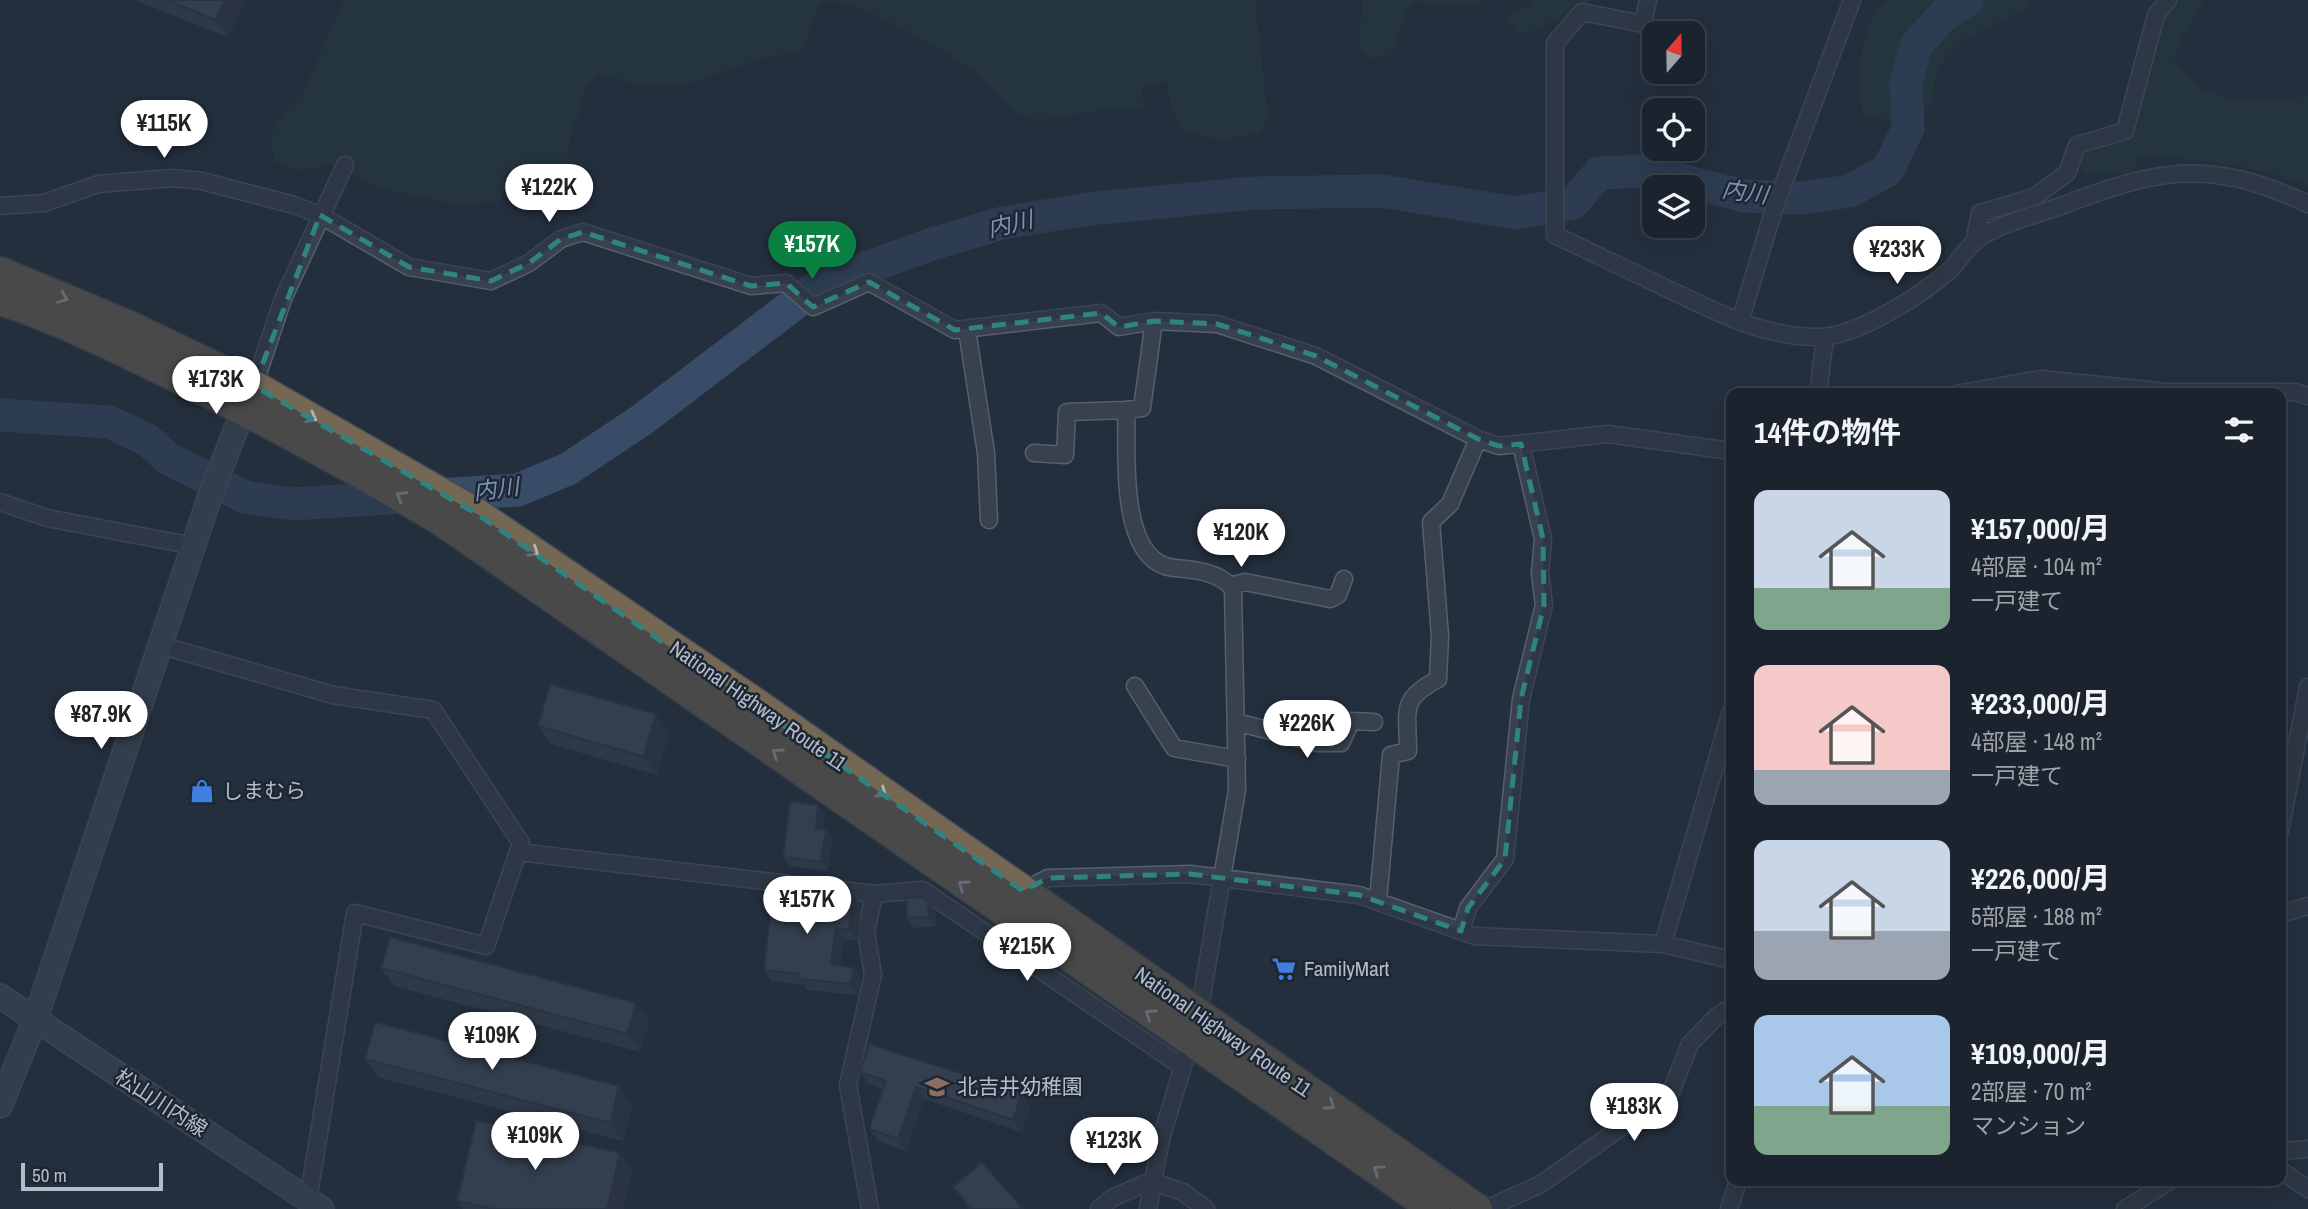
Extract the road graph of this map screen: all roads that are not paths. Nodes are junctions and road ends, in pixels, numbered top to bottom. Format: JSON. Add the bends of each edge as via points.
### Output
{"nodes":[{"id":1,"x":1648,"y":0,"type":"edge"},
{"id":2,"x":1852,"y":0,"type":"edge"},
{"id":3,"x":2168,"y":0,"type":"edge"},
{"id":4,"x":345,"y":165,"type":"dead end"},
{"id":5,"x":2291,"y":196,"type":"junction"},
{"id":6,"x":2308,"y":198,"type":"edge"},
{"id":7,"x":2308,"y":204,"type":"edge"},
{"id":8,"x":0,"y":206,"type":"edge"},
{"id":9,"x":320,"y":215,"type":"junction"},
{"id":10,"x":1974,"y":243,"type":"junction"},
{"id":11,"x":0,"y":272,"type":"edge"},
{"id":12,"x":0,"y":300,"type":"edge"},
{"id":13,"x":1154,"y":321,"type":"junction"},
{"id":14,"x":1740,"y":322,"type":"junction"},
{"id":15,"x":967,"y":330,"type":"junction"},
{"id":16,"x":1825,"y":337,"type":"junction"},
{"id":17,"x":1819,"y":388,"type":"edge"},
{"id":18,"x":1990,"y":388,"type":"edge"},
{"id":19,"x":2136,"y":388,"type":"edge"},
{"id":20,"x":2286,"y":392,"type":"edge"},
{"id":21,"x":2308,"y":396,"type":"edge"},
{"id":22,"x":248,"y":397,"type":"junction"},
{"id":23,"x":1125,"y":410,"type":"junction"},
{"id":24,"x":1478,"y":439,"type":"junction"},
{"id":25,"x":1521,"y":444,"type":"junction"},
{"id":26,"x":1726,"y":450,"type":"edge"},
{"id":27,"x":1034,"y":453,"type":"dead end"},
{"id":28,"x":0,"y":502,"type":"edge"},
{"id":29,"x":989,"y":520,"type":"dead end"},
{"id":30,"x":194,"y":545,"type":"junction"},
{"id":31,"x":1344,"y":579,"type":"dead end"},
{"id":32,"x":1230,"y":586,"type":"junction"},
{"id":33,"x":160,"y":645,"type":"junction"},
{"id":34,"x":1135,"y":686,"type":"dead end"},
{"id":35,"x":2308,"y":687,"type":"edge"},
{"id":36,"x":1374,"y":722,"type":"dead end"},
{"id":37,"x":1236,"y":723,"type":"junction"},
{"id":38,"x":1726,"y":728,"type":"edge"},
{"id":39,"x":1237,"y":759,"type":"junction"},
{"id":40,"x":2286,"y":800,"type":"edge"},
{"id":41,"x":517,"y":852,"type":"junction"},
{"id":42,"x":1223,"y":879,"type":"junction"},
{"id":43,"x":1023,"y":891,"type":"junction"},
{"id":44,"x":874,"y":894,"type":"junction"},
{"id":45,"x":1378,"y":901,"type":"junction"},
{"id":46,"x":2308,"y":906,"type":"edge"},
{"id":47,"x":2286,"y":912,"type":"edge"},
{"id":48,"x":1461,"y":930,"type":"junction"},
{"id":49,"x":1663,"y":944,"type":"junction"},
{"id":50,"x":1726,"y":959,"type":"edge"},
{"id":51,"x":0,"y":996,"type":"edge"},
{"id":52,"x":1726,"y":1010,"type":"edge"},
{"id":53,"x":1199,"y":1013,"type":"junction"},
{"id":54,"x":35,"y":1020,"type":"junction"},
{"id":55,"x":1185,"y":1054,"type":"junction"},
{"id":56,"x":0,"y":1107,"type":"edge"},
{"id":57,"x":2308,"y":1149,"type":"edge"},
{"id":58,"x":2286,"y":1151,"type":"edge"},
{"id":59,"x":2286,"y":1174,"type":"edge"},
{"id":60,"x":1151,"y":1181,"type":"junction"},
{"id":61,"x":1736,"y":1186,"type":"edge"},
{"id":62,"x":2162,"y":1186,"type":"edge"},
{"id":63,"x":2308,"y":1189,"type":"edge"},
{"id":64,"x":315,"y":1204,"type":"edge"},
{"id":65,"x":870,"y":1209,"type":"edge"},
{"id":66,"x":1099,"y":1209,"type":"edge"},
{"id":67,"x":1148,"y":1209,"type":"edge"},
{"id":68,"x":1206,"y":1209,"type":"edge"},
{"id":69,"x":1434,"y":1209,"type":"edge"},
{"id":70,"x":1477,"y":1209,"type":"edge"},
{"id":71,"x":1486,"y":1209,"type":"edge"},
{"id":72,"x":1729,"y":1209,"type":"edge"},
{"id":73,"x":2125,"y":1209,"type":"edge"}],
"edges":[{"from":1,"to":14,"type":"street","via":[[1643,24],[1582,12],[1555,43],[1555,235]]},
{"from":2,"to":14,"type":"street","via":[[1773,209]]},
{"from":3,"to":10,"type":"street","via":[[2156,15],[2125,131],[2077,145],[2067,173],[2034,197],[1980,213]]},
{"from":4,"to":9,"type":"street"},
{"from":5,"to":6,"type":"street"},
{"from":5,"to":7,"type":"street"},
{"from":5,"to":10,"type":"street","via":[[2245,179],[2206,172],[2171,173],[2094,191],[2002,225]]},
{"from":8,"to":9,"type":"street","via":[[44,204],[99,184],[173,178],[239,189]]},
{"from":9,"to":15,"type":"street","via":[[409,267],[491,281],[529,263],[561,239],[583,232],[751,286],[786,283],[813,307],[869,282],[955,330]]},
{"from":9,"to":22,"type":"street","via":[[283,299]]},
{"from":10,"to":16,"type":"street","via":[[1923,293],[1873,320]]},
{"from":11,"to":22,"type":"highway","name":"National Highway Route 11","one_way":true,"via":[[129,326]]},
{"from":12,"to":22,"type":"highway","name":"National Highway Route 11"},
{"from":13,"to":15,"type":"street","via":[[1119,327],[1101,313]]},
{"from":13,"to":23,"type":"street","via":[[1142,408]]},
{"from":13,"to":24,"type":"street","via":[[1217,324],[1316,356]]},
{"from":14,"to":16,"type":"street","via":[[1787,337]]},
{"from":15,"to":29,"type":"street","via":[[986,453]]},
{"from":16,"to":17,"type":"street"},
{"from":18,"to":19,"type":"street","via":[[2041,379]]},
{"from":20,"to":21,"type":"street"},
{"from":22,"to":30,"type":"street"},
{"from":22,"to":43,"type":"highway","name":"National Highway Route 11","one_way":true,"via":[[403,469],[477,514]]},
{"from":55,"to":22,"type":"highway","name":"National Highway Route 11","one_way":true,"via":[[445,523]]},
{"from":23,"to":27,"type":"street","via":[[1067,412],[1065,455]]},
{"from":23,"to":32,"type":"street","via":[[1132,526],[1141,548],[1166,567],[1196,570],[1225,579]]},
{"from":24,"to":25,"type":"street","via":[[1499,446]]},
{"from":24,"to":45,"type":"street","via":[[1450,504],[1431,523],[1440,636],[1438,679],[1419,689],[1408,702],[1408,751],[1391,755]]},
{"from":25,"to":26,"type":"street","via":[[1608,434]]},
{"from":25,"to":48,"type":"street","via":[[1543,539],[1540,573],[1544,605],[1521,699],[1505,859],[1468,908]]},
{"from":28,"to":30,"type":"street","via":[[47,518]]},
{"from":30,"to":33,"type":"street"},
{"from":31,"to":32,"type":"street","via":[[1338,595],[1330,598],[1245,582]]},
{"from":32,"to":37,"type":"street"},
{"from":33,"to":41,"type":"street","via":[[333,695],[433,710],[521,843]]},
{"from":33,"to":54,"type":"street"},
{"from":34,"to":39,"type":"street","via":[[1174,748]]},
{"from":35,"to":40,"type":"street"},
{"from":36,"to":37,"type":"street","via":[[1351,721],[1341,743],[1317,743]]},
{"from":37,"to":39,"type":"street"},
{"from":38,"to":49,"type":"street"},
{"from":39,"to":42,"type":"street","via":[[1237,790]]},
{"from":41,"to":44,"type":"street"},
{"from":41,"to":64,"type":"street","via":[[486,946],[355,913]]},
{"from":42,"to":43,"type":"street","via":[[1190,874],[1048,878]]},
{"from":42,"to":45,"type":"street"},
{"from":42,"to":53,"type":"street"},
{"from":43,"to":53,"type":"highway","name":"National Highway Route 11"},
{"from":44,"to":55,"type":"street","via":[[923,890]]},
{"from":44,"to":65,"type":"street","via":[[866,932],[873,975],[848,1086]]},
{"from":45,"to":48,"type":"street"},
{"from":46,"to":47,"type":"street"},
{"from":48,"to":49,"type":"street","via":[[1475,936]]},
{"from":49,"to":50,"type":"street"},
{"from":51,"to":54,"type":"street","name":"松山川内線"},
{"from":52,"to":71,"type":"street","via":[[1690,1044],[1671,1092],[1541,1184]]},
{"from":53,"to":55,"type":"street"},
{"from":53,"to":70,"type":"highway","name":"National Highway Route 11","one_way":true},
{"from":54,"to":56,"type":"street"},
{"from":54,"to":64,"type":"street","name":"松山川内線"},
{"from":55,"to":60,"type":"street"},
{"from":69,"to":55,"type":"highway","name":"National Highway Route 11","one_way":true},
{"from":57,"to":58,"type":"street"},
{"from":59,"to":63,"type":"street"},
{"from":60,"to":66,"type":"street","via":[[1112,1198]]},
{"from":60,"to":67,"type":"street"},
{"from":60,"to":68,"type":"street","via":[[1183,1192]]},
{"from":61,"to":72,"type":"street"},
{"from":62,"to":73,"type":"street"}]}
